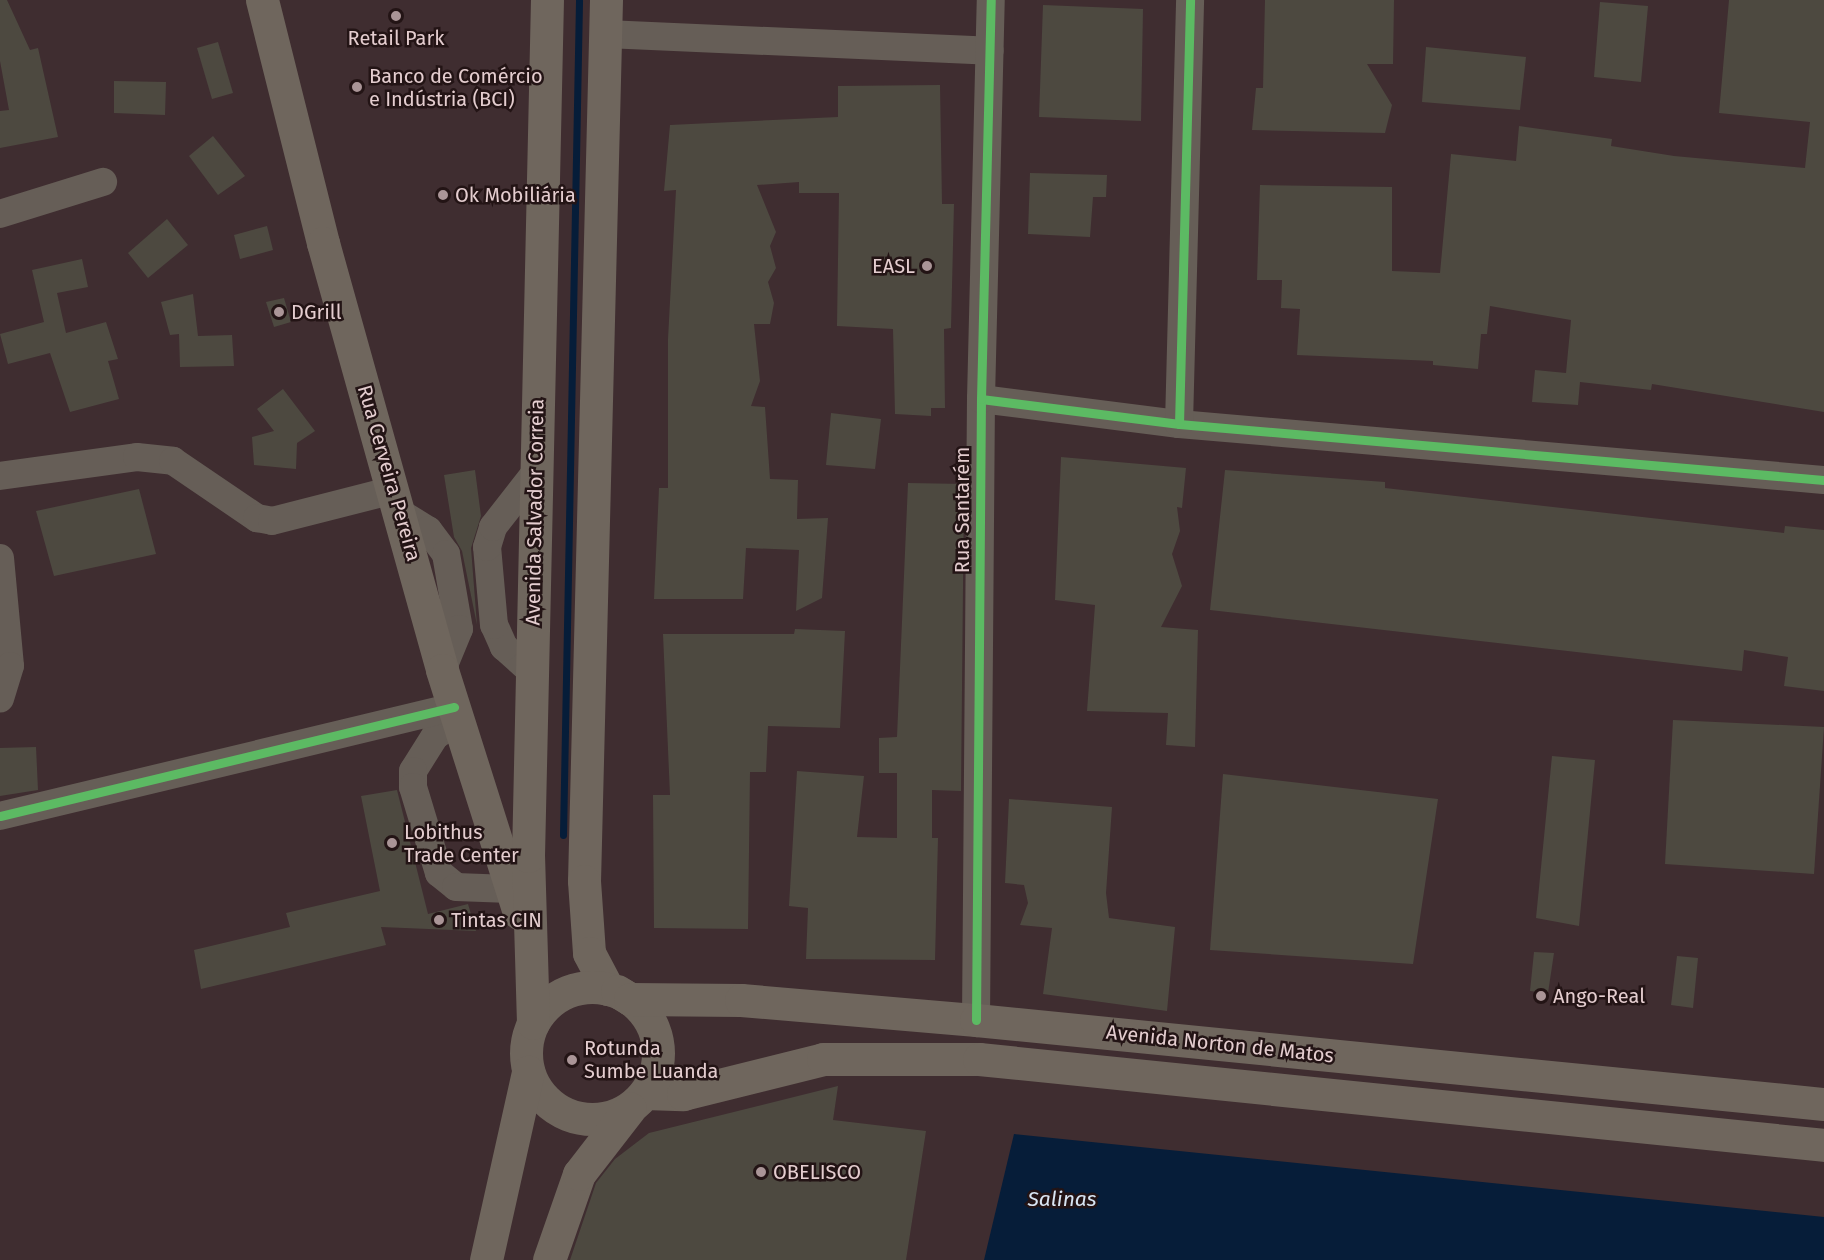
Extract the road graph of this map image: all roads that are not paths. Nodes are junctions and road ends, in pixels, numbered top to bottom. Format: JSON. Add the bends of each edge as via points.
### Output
{"nodes":[{"id":1,"x":262,"y":0,"type":"edge"},
{"id":2,"x":547,"y":0,"type":"edge"},
{"id":3,"x":606,"y":0,"type":"edge"},
{"id":4,"x":991,"y":0,"type":"edge"},
{"id":5,"x":1190,"y":0,"type":"edge"},
{"id":6,"x":606,"y":34,"type":"junction"},
{"id":7,"x":990,"y":51,"type":"junction"},
{"id":8,"x":103,"y":182,"type":"dead end"},
{"id":9,"x":0,"y":214,"type":"edge"},
{"id":10,"x":981,"y":399,"type":"junction"},
{"id":11,"x":1179,"y":424,"type":"junction"},
{"id":12,"x":536,"y":472,"type":"junction"},
{"id":13,"x":0,"y":476,"type":"edge"},
{"id":14,"x":1824,"y":480,"type":"edge"},
{"id":15,"x":398,"y":502,"type":"junction"},
{"id":16,"x":0,"y":558,"type":"edge"},
{"id":17,"x":532,"y":672,"type":"junction"},
{"id":18,"x":0,"y":698,"type":"edge"},
{"id":19,"x":456,"y":713,"type":"junction"},
{"id":20,"x":0,"y":816,"type":"edge"},
{"id":21,"x":511,"y":889,"type":"junction"},
{"id":22,"x":530,"y":943,"type":"junction"},
{"id":23,"x":619,"y":994,"type":"junction"},
{"id":24,"x":976,"y":1020,"type":"junction"},
{"id":25,"x":533,"y":1023,"type":"junction"},
{"id":26,"x":528,"y":1072,"type":"junction"},
{"id":27,"x":638,"y":1100,"type":"junction"},
{"id":28,"x":1824,"y":1104,"type":"edge"},
{"id":29,"x":1824,"y":1145,"type":"edge"},
{"id":30,"x":486,"y":1260,"type":"edge"},
{"id":31,"x":549,"y":1260,"type":"edge"}],
"edges":[{"from":1,"to":15,"type":"main road","name":"Rua Cerveira Pereira","via":[[323,243]]},
{"from":2,"to":12,"type":"main road","name":"Avenida Salvador Correia"},
{"from":3,"to":6,"type":"main road"},
{"from":4,"to":7,"type":"street","name":"Rua Santarém"},
{"from":5,"to":11,"type":"street"},
{"from":6,"to":7,"type":"street"},
{"from":6,"to":23,"type":"main road","via":[[584,881],[589,953]]},
{"from":7,"to":10,"type":"street","name":"Rua Santarém"},
{"from":8,"to":9,"type":"street"},
{"from":10,"to":11,"type":"street"},
{"from":10,"to":24,"type":"street","name":"Rua Santarém"},
{"from":11,"to":14,"type":"street"},
{"from":12,"to":17,"type":"main road","name":"Avenida Salvador Correia"},
{"from":12,"to":17,"type":"street","via":[[493,527],[487,547],[494,625],[504,647]]},
{"from":13,"to":15,"type":"street","via":[[137,457],[173,461],[257,519],[272,521]]},
{"from":15,"to":19,"type":"main road","name":"Rua Cerveira Pereira"},
{"from":16,"to":18,"type":"street","via":[[10,666]]},
{"from":17,"to":22,"type":"main road","name":"Avenida Salvador Correia"},
{"from":19,"to":20,"type":"street"},
{"from":19,"to":21,"type":"main road","name":"Rua Cerveira Pereira"},
{"from":19,"to":21,"type":"street","via":[[435,736],[413,771],[413,787],[440,873],[456,887]]},
{"from":21,"to":22,"type":"main road","name":"Rua Cerveira Pereira"},
{"from":22,"to":25,"type":"main road","name":"Avenida Salvador Correia"},
{"from":23,"to":24,"type":"main road","name":"Avenida Norton de Matos"},
{"from":23,"to":25,"type":"main road","via":[[582,987],[558,996]]},
{"from":23,"to":27,"type":"main road","via":[[648,1018],[658,1042],[657,1069]]},
{"from":24,"to":28,"type":"main road","name":"Avenida Norton de Matos"},
{"from":25,"to":26,"type":"main road","via":[[526,1047]]},
{"from":26,"to":27,"type":"main road","via":[[549,1103],[571,1116],[608,1117]]},
{"from":26,"to":30,"type":"main road"},
{"from":27,"to":29,"type":"main road","name":"Avenida Norton de Matos","via":[[683,1094],[823,1059],[979,1059]]},
{"from":27,"to":31,"type":"main road","via":[[579,1174]]}]}
